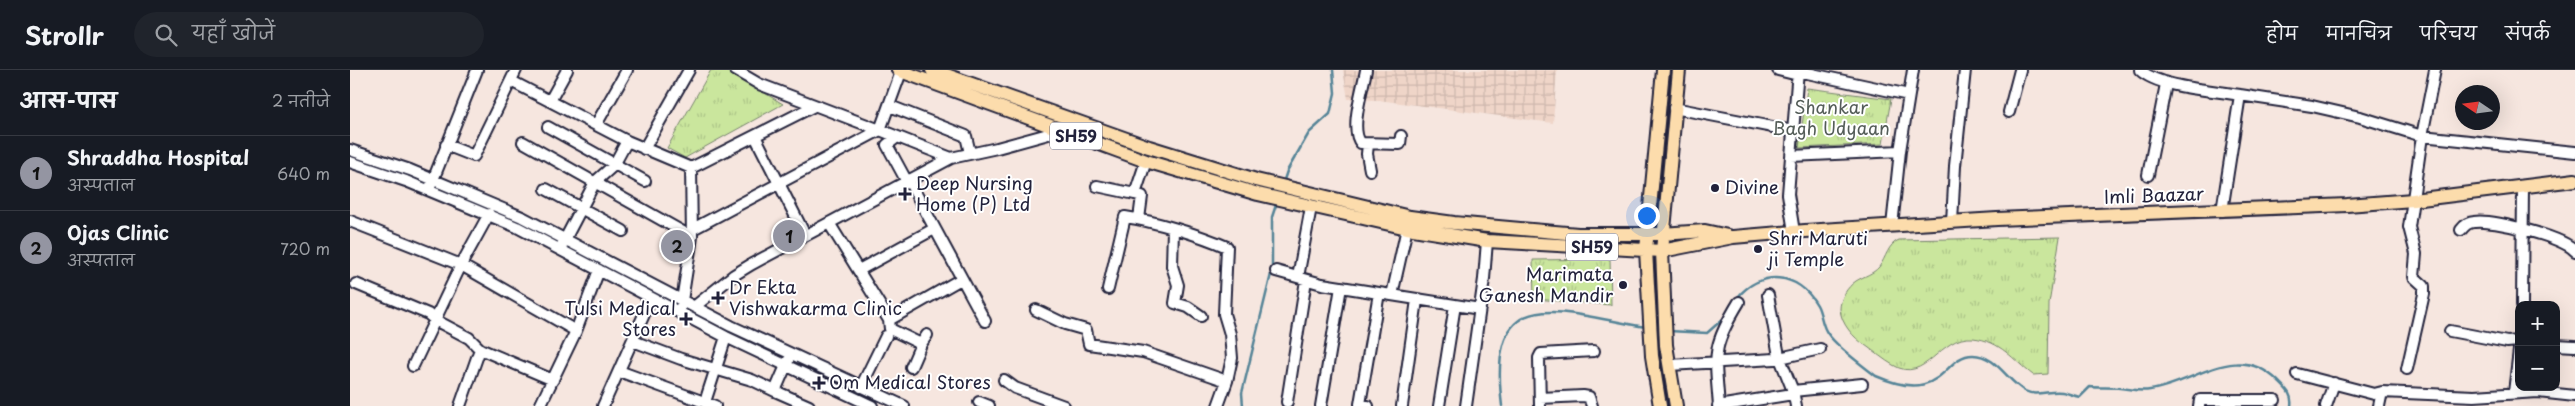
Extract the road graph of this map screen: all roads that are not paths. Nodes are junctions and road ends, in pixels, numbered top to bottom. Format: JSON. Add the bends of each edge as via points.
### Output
{"nodes":[{"id":1,"x":477,"y":70,"type":"edge"},
{"id":2,"x":516,"y":70,"type":"edge"},
{"id":3,"x":567,"y":70,"type":"edge"},
{"id":4,"x":627,"y":70,"type":"edge"},
{"id":5,"x":689,"y":70,"type":"edge"},
{"id":6,"x":735,"y":70,"type":"edge"},
{"id":7,"x":932,"y":70,"type":"edge"},
{"id":8,"x":1366,"y":70,"type":"edge"},
{"id":9,"x":1663,"y":70,"type":"edge"},
{"id":10,"x":1679,"y":70,"type":"edge"},
{"id":11,"x":1778,"y":70,"type":"edge"},
{"id":12,"x":1913,"y":70,"type":"edge"},
{"id":13,"x":1965,"y":70,"type":"edge"},
{"id":14,"x":2020,"y":70,"type":"edge"},
{"id":15,"x":2140,"y":70,"type":"edge"},
{"id":16,"x":2435,"y":70,"type":"edge"},
{"id":17,"x":899,"y":71,"type":"edge"},
{"id":18,"x":1798,"y":72,"type":"edge"},
{"id":19,"x":511,"y":81,"type":"junction"},
{"id":20,"x":2166,"y":84,"type":"junction"},
{"id":21,"x":1909,"y":95,"type":"junction"},
{"id":22,"x":2240,"y":95,"type":"junction"},
{"id":23,"x":551,"y":99,"type":"junction"},
{"id":24,"x":814,"y":106,"type":"junction"},
{"id":25,"x":890,"y":106,"type":"junction"},
{"id":26,"x":1674,"y":108,"type":"junction"},
{"id":27,"x":2008,"y":112,"type":"dead end"},
{"id":28,"x":597,"y":123,"type":"junction"},
{"id":29,"x":1083,"y":124,"type":"junction"},
{"id":30,"x":548,"y":126,"type":"dead end"},
{"id":31,"x":880,"y":130,"type":"junction"},
{"id":32,"x":1061,"y":130,"type":"junction"},
{"id":33,"x":1793,"y":130,"type":"junction"},
{"id":34,"x":755,"y":136,"type":"junction"},
{"id":35,"x":897,"y":136,"type":"junction"},
{"id":36,"x":1400,"y":136,"type":"dead end"},
{"id":37,"x":2422,"y":136,"type":"junction"},
{"id":38,"x":628,"y":141,"type":"junction"},
{"id":39,"x":523,"y":142,"type":"dead end"},
{"id":40,"x":1368,"y":144,"type":"junction"},
{"id":41,"x":446,"y":145,"type":"junction"},
{"id":42,"x":644,"y":148,"type":"junction"},
{"id":43,"x":350,"y":150,"type":"edge"},
{"id":44,"x":1900,"y":151,"type":"junction"},
{"id":45,"x":2575,"y":152,"type":"edge"},
{"id":46,"x":970,"y":153,"type":"junction"},
{"id":47,"x":1791,"y":156,"type":"junction"},
{"id":48,"x":951,"y":158,"type":"junction"},
{"id":49,"x":1146,"y":161,"type":"junction"},
{"id":50,"x":350,"y":162,"type":"edge"},
{"id":51,"x":614,"y":165,"type":"junction"},
{"id":52,"x":691,"y":168,"type":"junction"},
{"id":53,"x":1370,"y":170,"type":"dead end"},
{"id":54,"x":2148,"y":175,"type":"dead end"},
{"id":55,"x":432,"y":179,"type":"junction"},
{"id":56,"x":907,"y":180,"type":"junction"},
{"id":57,"x":2575,"y":180,"type":"edge"},
{"id":58,"x":645,"y":181,"type":"dead end"},
{"id":59,"x":595,"y":182,"type":"junction"},
{"id":60,"x":781,"y":184,"type":"junction"},
{"id":61,"x":1098,"y":186,"type":"dead end"},
{"id":62,"x":2523,"y":186,"type":"junction"},
{"id":63,"x":546,"y":189,"type":"dead end"},
{"id":64,"x":430,"y":191,"type":"junction"},
{"id":65,"x":1136,"y":194,"type":"junction"},
{"id":66,"x":1291,"y":196,"type":"junction"},
{"id":67,"x":2413,"y":200,"type":"junction"},
{"id":68,"x":581,"y":207,"type":"junction"},
{"id":69,"x":1311,"y":207,"type":"junction"},
{"id":70,"x":2222,"y":211,"type":"junction"},
{"id":71,"x":489,"y":214,"type":"junction"},
{"id":72,"x":1139,"y":219,"type":"junction"},
{"id":73,"x":350,"y":221,"type":"edge"},
{"id":74,"x":1952,"y":222,"type":"junction"},
{"id":75,"x":829,"y":223,"type":"junction"},
{"id":76,"x":1892,"y":226,"type":"junction"},
{"id":77,"x":1407,"y":228,"type":"junction"},
{"id":78,"x":934,"y":229,"type":"junction"},
{"id":79,"x":1173,"y":229,"type":"junction"},
{"id":80,"x":2461,"y":230,"type":"dead end"},
{"id":81,"x":2522,"y":230,"type":"junction"},
{"id":82,"x":623,"y":231,"type":"dead end"},
{"id":83,"x":1794,"y":232,"type":"junction"},
{"id":84,"x":691,"y":233,"type":"junction"},
{"id":85,"x":1646,"y":234,"type":"junction"},
{"id":86,"x":1662,"y":234,"type":"junction"},
{"id":87,"x":805,"y":235,"type":"junction"},
{"id":88,"x":1732,"y":237,"type":"junction"},
{"id":89,"x":564,"y":238,"type":"junction"},
{"id":90,"x":1487,"y":241,"type":"junction"},
{"id":91,"x":1646,"y":250,"type":"junction"},
{"id":92,"x":561,"y":251,"type":"junction"},
{"id":93,"x":1662,"y":251,"type":"junction"},
{"id":94,"x":2575,"y":251,"type":"edge"},
{"id":95,"x":461,"y":266,"type":"junction"},
{"id":96,"x":598,"y":270,"type":"junction"},
{"id":97,"x":859,"y":270,"type":"junction"},
{"id":98,"x":1276,"y":272,"type":"dead end"},
{"id":99,"x":1302,"y":278,"type":"junction"},
{"id":100,"x":961,"y":279,"type":"junction"},
{"id":101,"x":356,"y":284,"type":"dead end"},
{"id":102,"x":1341,"y":286,"type":"junction"},
{"id":103,"x":1108,"y":289,"type":"dead end"},
{"id":104,"x":1379,"y":293,"type":"junction"},
{"id":105,"x":1392,"y":295,"type":"junction"},
{"id":106,"x":1768,"y":295,"type":"dead end"},
{"id":107,"x":651,"y":299,"type":"junction"},
{"id":108,"x":1417,"y":300,"type":"junction"},
{"id":109,"x":682,"y":301,"type":"junction"},
{"id":110,"x":2522,"y":301,"type":"edge"},
{"id":111,"x":1739,"y":302,"type":"dead end"},
{"id":112,"x":1455,"y":305,"type":"junction"},
{"id":113,"x":694,"y":307,"type":"junction"},
{"id":114,"x":1480,"y":309,"type":"junction"},
{"id":115,"x":1036,"y":310,"type":"dead end"},
{"id":116,"x":680,"y":313,"type":"junction"},
{"id":117,"x":1201,"y":316,"type":"dead end"},
{"id":118,"x":435,"y":320,"type":"junction"},
{"id":119,"x":889,"y":320,"type":"junction"},
{"id":120,"x":985,"y":321,"type":"dead end"},
{"id":121,"x":576,"y":331,"type":"junction"},
{"id":122,"x":2450,"y":331,"type":"dead end"},
{"id":123,"x":927,"y":335,"type":"dead end"},
{"id":124,"x":726,"y":336,"type":"junction"},
{"id":125,"x":886,"y":336,"type":"dead end"},
{"id":126,"x":633,"y":341,"type":"junction"},
{"id":127,"x":2515,"y":341,"type":"edge"},
{"id":128,"x":921,"y":344,"type":"junction"},
{"id":129,"x":2560,"y":345,"type":"edge"},
{"id":130,"x":2575,"y":346,"type":"edge"},
{"id":131,"x":480,"y":349,"type":"junction"},
{"id":132,"x":1820,"y":349,"type":"dead end"},
{"id":133,"x":1594,"y":351,"type":"dead end"},
{"id":134,"x":791,"y":355,"type":"junction"},
{"id":135,"x":1779,"y":356,"type":"junction"},
{"id":136,"x":1714,"y":361,"type":"junction"},
{"id":137,"x":1669,"y":365,"type":"junction"},
{"id":138,"x":414,"y":366,"type":"dead end"},
{"id":139,"x":786,"y":366,"type":"junction"},
{"id":140,"x":911,"y":367,"type":"dead end"},
{"id":141,"x":715,"y":368,"type":"junction"},
{"id":142,"x":2407,"y":369,"type":"dead end"},
{"id":143,"x":619,"y":371,"type":"junction"},
{"id":144,"x":2297,"y":374,"type":"dead end"},
{"id":145,"x":553,"y":380,"type":"junction"},
{"id":146,"x":1004,"y":380,"type":"dead end"},
{"id":147,"x":1227,"y":381,"type":"junction"},
{"id":148,"x":2334,"y":383,"type":"junction"},
{"id":149,"x":1862,"y":384,"type":"dead end"},
{"id":150,"x":2515,"y":384,"type":"edge"},
{"id":151,"x":862,"y":387,"type":"junction"},
{"id":152,"x":775,"y":391,"type":"junction"},
{"id":153,"x":1793,"y":392,"type":"junction"},
{"id":154,"x":2382,"y":392,"type":"junction"},
{"id":155,"x":2514,"y":392,"type":"junction"},
{"id":156,"x":2575,"y":396,"type":"edge"},
{"id":157,"x":2275,"y":400,"type":"dead end"},
{"id":158,"x":705,"y":402,"type":"junction"},
{"id":159,"x":1288,"y":402,"type":"dead end"},
{"id":160,"x":1540,"y":402,"type":"edge"},
{"id":161,"x":460,"y":406,"type":"edge"},
{"id":162,"x":540,"y":406,"type":"edge"},
{"id":163,"x":603,"y":406,"type":"edge"},
{"id":164,"x":715,"y":406,"type":"edge"},
{"id":165,"x":809,"y":406,"type":"edge"},
{"id":166,"x":872,"y":406,"type":"edge"},
{"id":167,"x":904,"y":406,"type":"edge"},
{"id":168,"x":1064,"y":406,"type":"edge"},
{"id":169,"x":1218,"y":406,"type":"edge"},
{"id":170,"x":1321,"y":406,"type":"edge"},
{"id":171,"x":1368,"y":406,"type":"edge"},
{"id":172,"x":1402,"y":406,"type":"edge"},
{"id":173,"x":1439,"y":406,"type":"edge"},
{"id":174,"x":1466,"y":406,"type":"edge"},
{"id":175,"x":1592,"y":406,"type":"edge"},
{"id":176,"x":1660,"y":406,"type":"edge"},
{"id":177,"x":1676,"y":406,"type":"edge"},
{"id":178,"x":1718,"y":406,"type":"edge"},
{"id":179,"x":1796,"y":406,"type":"edge"},
{"id":180,"x":2198,"y":406,"type":"edge"},
{"id":181,"x":2326,"y":406,"type":"edge"},
{"id":182,"x":2379,"y":406,"type":"edge"}],
"edges":[{"from":1,"to":41,"type":"street"},
{"from":2,"to":19,"type":"street"},
{"from":3,"to":23,"type":"street"},
{"from":4,"to":28,"type":"street"},
{"from":5,"to":42,"type":"street"},
{"from":6,"to":24,"type":"street","via":[[759,84]]},
{"from":7,"to":29,"type":"main road","number":"SH59"},
{"from":8,"to":40,"type":"street","via":[[1356,127],[1358,139]]},
{"from":9,"to":85,"type":"main road"},
{"from":10,"to":26,"type":"main road"},
{"from":11,"to":18,"type":"street"},
{"from":12,"to":21,"type":"street"},
{"from":13,"to":74,"type":"street"},
{"from":14,"to":27,"type":"street"},
{"from":15,"to":20,"type":"street"},
{"from":16,"to":37,"type":"street"},
{"from":17,"to":25,"type":"street"},
{"from":17,"to":32,"type":"main road","number":"SH59"},
{"from":18,"to":21,"type":"street"},
{"from":18,"to":33,"type":"street"},
{"from":19,"to":23,"type":"street"},
{"from":19,"to":41,"type":"street","via":[[474,156]]},
{"from":20,"to":22,"type":"street"},
{"from":20,"to":54,"type":"street"},
{"from":21,"to":44,"type":"street"},
{"from":22,"to":37,"type":"street","via":[[2312,106]]},
{"from":22,"to":70,"type":"street"},
{"from":23,"to":28,"type":"street"},
{"from":24,"to":31,"type":"street"},
{"from":24,"to":34,"type":"street"},
{"from":25,"to":31,"type":"street"},
{"from":25,"to":46,"type":"street","via":[[966,136]]},
{"from":26,"to":33,"type":"street"},
{"from":26,"to":86,"type":"main road"},
{"from":28,"to":38,"type":"street"},
{"from":29,"to":32,"type":"street"},
{"from":29,"to":66,"type":"main road","number":"SH59","via":[[1256,180]]},
{"from":30,"to":51,"type":"street"},
{"from":31,"to":35,"type":"street"},
{"from":31,"to":60,"type":"street"},
{"from":32,"to":46,"type":"street"},
{"from":32,"to":49,"type":"main road","number":"SH59"},
{"from":33,"to":47,"type":"street"},
{"from":34,"to":52,"type":"street"},
{"from":34,"to":60,"type":"street"},
{"from":35,"to":48,"type":"street"},
{"from":35,"to":56,"type":"street","via":[[888,145]]},
{"from":36,"to":40,"type":"street","via":[[1400,144]]},
{"from":37,"to":45,"type":"street"},
{"from":37,"to":67,"type":"street"},
{"from":38,"to":42,"type":"street"},
{"from":38,"to":51,"type":"street"},
{"from":39,"to":59,"type":"street"},
{"from":40,"to":53,"type":"street"},
{"from":41,"to":55,"type":"street"},
{"from":42,"to":52,"type":"street"},
{"from":43,"to":55,"type":"street"},
{"from":44,"to":47,"type":"street"},
{"from":44,"to":76,"type":"street"},
{"from":46,"to":48,"type":"street"},
{"from":47,"to":83,"type":"street","via":[[1788,194]]},
{"from":48,"to":56,"type":"street"},
{"from":49,"to":65,"type":"street"},
{"from":49,"to":66,"type":"main road","number":"SH59","via":[[1258,194]]},
{"from":50,"to":64,"type":"street"},
{"from":51,"to":58,"type":"street"},
{"from":51,"to":59,"type":"street"},
{"from":52,"to":84,"type":"street"},
{"from":55,"to":64,"type":"street"},
{"from":55,"to":89,"type":"street","via":[[508,210]]},
{"from":56,"to":75,"type":"street"},
{"from":56,"to":78,"type":"street"},
{"from":57,"to":62,"type":"main road","name":"Imli Baazar"},
{"from":59,"to":68,"type":"street"},
{"from":59,"to":84,"type":"street"},
{"from":60,"to":84,"type":"street"},
{"from":60,"to":87,"type":"street"},
{"from":61,"to":65,"type":"street"},
{"from":62,"to":67,"type":"main road","name":"Imli Baazar"},
{"from":62,"to":81,"type":"street"},
{"from":63,"to":68,"type":"street"},
{"from":64,"to":71,"type":"street"},
{"from":65,"to":72,"type":"street","via":[[1142,196]]},
{"from":66,"to":69,"type":"main road","number":"SH59"},
{"from":66,"to":85,"type":"main road","number":"SH59","via":[[1454,223],[1578,234]]},
{"from":67,"to":70,"type":"main road","name":"Imli Baazar"},
{"from":67,"to":142,"type":"street","via":[[2409,232],[2416,254],[2414,277],[2424,286],[2424,294]]},
{"from":68,"to":82,"type":"street"},
{"from":68,"to":89,"type":"street"},
{"from":69,"to":77,"type":"main road","number":"SH59"},
{"from":69,"to":99,"type":"street"},
{"from":70,"to":74,"type":"main road","name":"Imli Baazar"},
{"from":71,"to":92,"type":"street"},
{"from":71,"to":95,"type":"street"},
{"from":72,"to":79,"type":"street"},
{"from":72,"to":103,"type":"street","via":[[1125,217]]},
{"from":73,"to":95,"type":"street"},
{"from":74,"to":76,"type":"main road","name":"Imli Baazar"},
{"from":75,"to":87,"type":"street"},
{"from":75,"to":97,"type":"street"},
{"from":76,"to":83,"type":"main road","name":"Imli Baazar"},
{"from":77,"to":90,"type":"main road","number":"SH59"},
{"from":77,"to":105,"type":"street"},
{"from":78,"to":97,"type":"street"},
{"from":78,"to":100,"type":"street"},
{"from":79,"to":117,"type":"street","via":[[1172,266],[1178,285],[1175,303]]},
{"from":79,"to":147,"type":"street","via":[[1227,247],[1224,314],[1232,358]]},
{"from":80,"to":81,"type":"street","via":[[2473,222]]},
{"from":81,"to":94,"type":"street","via":[[2546,234],[2570,245]]},
{"from":81,"to":110,"type":"street"},
{"from":83,"to":88,"type":"main road","name":"Imli Baazar"},
{"from":84,"to":109,"type":"street"},
{"from":85,"to":86,"type":"main road","number":"SH59"},
{"from":85,"to":91,"type":"main road"},
{"from":86,"to":88,"type":"main road","via":[[1705,231]]},
{"from":86,"to":93,"type":"main road"},
{"from":87,"to":113,"type":"street","via":[[734,275]]},
{"from":88,"to":93,"type":"main road"},
{"from":89,"to":92,"type":"street"},
{"from":89,"to":109,"type":"street"},
{"from":90,"to":91,"type":"main road","number":"SH59"},
{"from":90,"to":114,"type":"street"},
{"from":91,"to":93,"type":"main road","number":"SH59"},
{"from":91,"to":176,"type":"main road","via":[[1650,334]]},
{"from":92,"to":96,"type":"street"},
{"from":93,"to":137,"type":"main road"},
{"from":95,"to":118,"type":"street"},
{"from":95,"to":121,"type":"street"},
{"from":96,"to":107,"type":"street"},
{"from":96,"to":121,"type":"street"},
{"from":97,"to":119,"type":"street"},
{"from":98,"to":99,"type":"street"},
{"from":99,"to":102,"type":"street"},
{"from":99,"to":159,"type":"street"},
{"from":100,"to":119,"type":"street"},
{"from":100,"to":120,"type":"street"},
{"from":101,"to":118,"type":"street","via":[[428,314]]},
{"from":102,"to":104,"type":"street"},
{"from":102,"to":170,"type":"street"},
{"from":104,"to":105,"type":"street"},
{"from":104,"to":171,"type":"street","via":[[1360,404]]},
{"from":105,"to":108,"type":"street"},
{"from":106,"to":135,"type":"street"},
{"from":107,"to":116,"type":"street"},
{"from":107,"to":126,"type":"street"},
{"from":108,"to":112,"type":"street"},
{"from":108,"to":172,"type":"street"},
{"from":109,"to":113,"type":"street"},
{"from":109,"to":116,"type":"street"},
{"from":111,"to":136,"type":"street","via":[[1722,329]]},
{"from":112,"to":114,"type":"street"},
{"from":112,"to":173,"type":"street"},
{"from":113,"to":134,"type":"street"},
{"from":114,"to":174,"type":"street"},
{"from":115,"to":147,"type":"street","via":[[1086,330],[1088,344],[1143,352]]},
{"from":116,"to":124,"type":"street"},
{"from":118,"to":131,"type":"street","via":[[470,338]]},
{"from":118,"to":138,"type":"street"},
{"from":119,"to":128,"type":"street","via":[[890,329]]},
{"from":121,"to":145,"type":"street"},
{"from":122,"to":127,"type":"street"},
{"from":123,"to":128,"type":"street"},
{"from":124,"to":139,"type":"street"},
{"from":124,"to":141,"type":"street"},
{"from":125,"to":151,"type":"street"},
{"from":126,"to":141,"type":"street"},
{"from":126,"to":143,"type":"street"},
{"from":128,"to":140,"type":"street"},
{"from":129,"to":130,"type":"street"},
{"from":131,"to":145,"type":"street"},
{"from":131,"to":161,"type":"street"},
{"from":132,"to":135,"type":"street"},
{"from":133,"to":160,"type":"street","via":[[1541,354]]},
{"from":134,"to":139,"type":"street"},
{"from":134,"to":151,"type":"street"},
{"from":135,"to":136,"type":"street","via":[[1736,362]]},
{"from":135,"to":153,"type":"street"},
{"from":136,"to":137,"type":"street"},
{"from":136,"to":178,"type":"street"},
{"from":137,"to":177,"type":"main road"},
{"from":139,"to":152,"type":"street"},
{"from":139,"to":166,"type":"street"},
{"from":141,"to":152,"type":"street"},
{"from":141,"to":158,"type":"street"},
{"from":143,"to":158,"type":"street"},
{"from":143,"to":163,"type":"street"},
{"from":144,"to":148,"type":"street"},
{"from":145,"to":162,"type":"street"},
{"from":146,"to":168,"type":"street","via":[[1015,388]]},
{"from":147,"to":169,"type":"street"},
{"from":148,"to":154,"type":"street","via":[[2374,394]]},
{"from":148,"to":181,"type":"street"},
{"from":149,"to":153,"type":"street"},
{"from":150,"to":155,"type":"street"},
{"from":151,"to":167,"type":"street"},
{"from":152,"to":165,"type":"street"},
{"from":153,"to":178,"type":"street"},
{"from":153,"to":179,"type":"street"},
{"from":154,"to":155,"type":"street","via":[[2474,396]]},
{"from":154,"to":182,"type":"street"},
{"from":155,"to":156,"type":"street"},
{"from":157,"to":180,"type":"street","via":[[2200,400]]},
{"from":158,"to":164,"type":"street"},
{"from":160,"to":175,"type":"street","via":[[1583,396],[1589,397]]}]}
